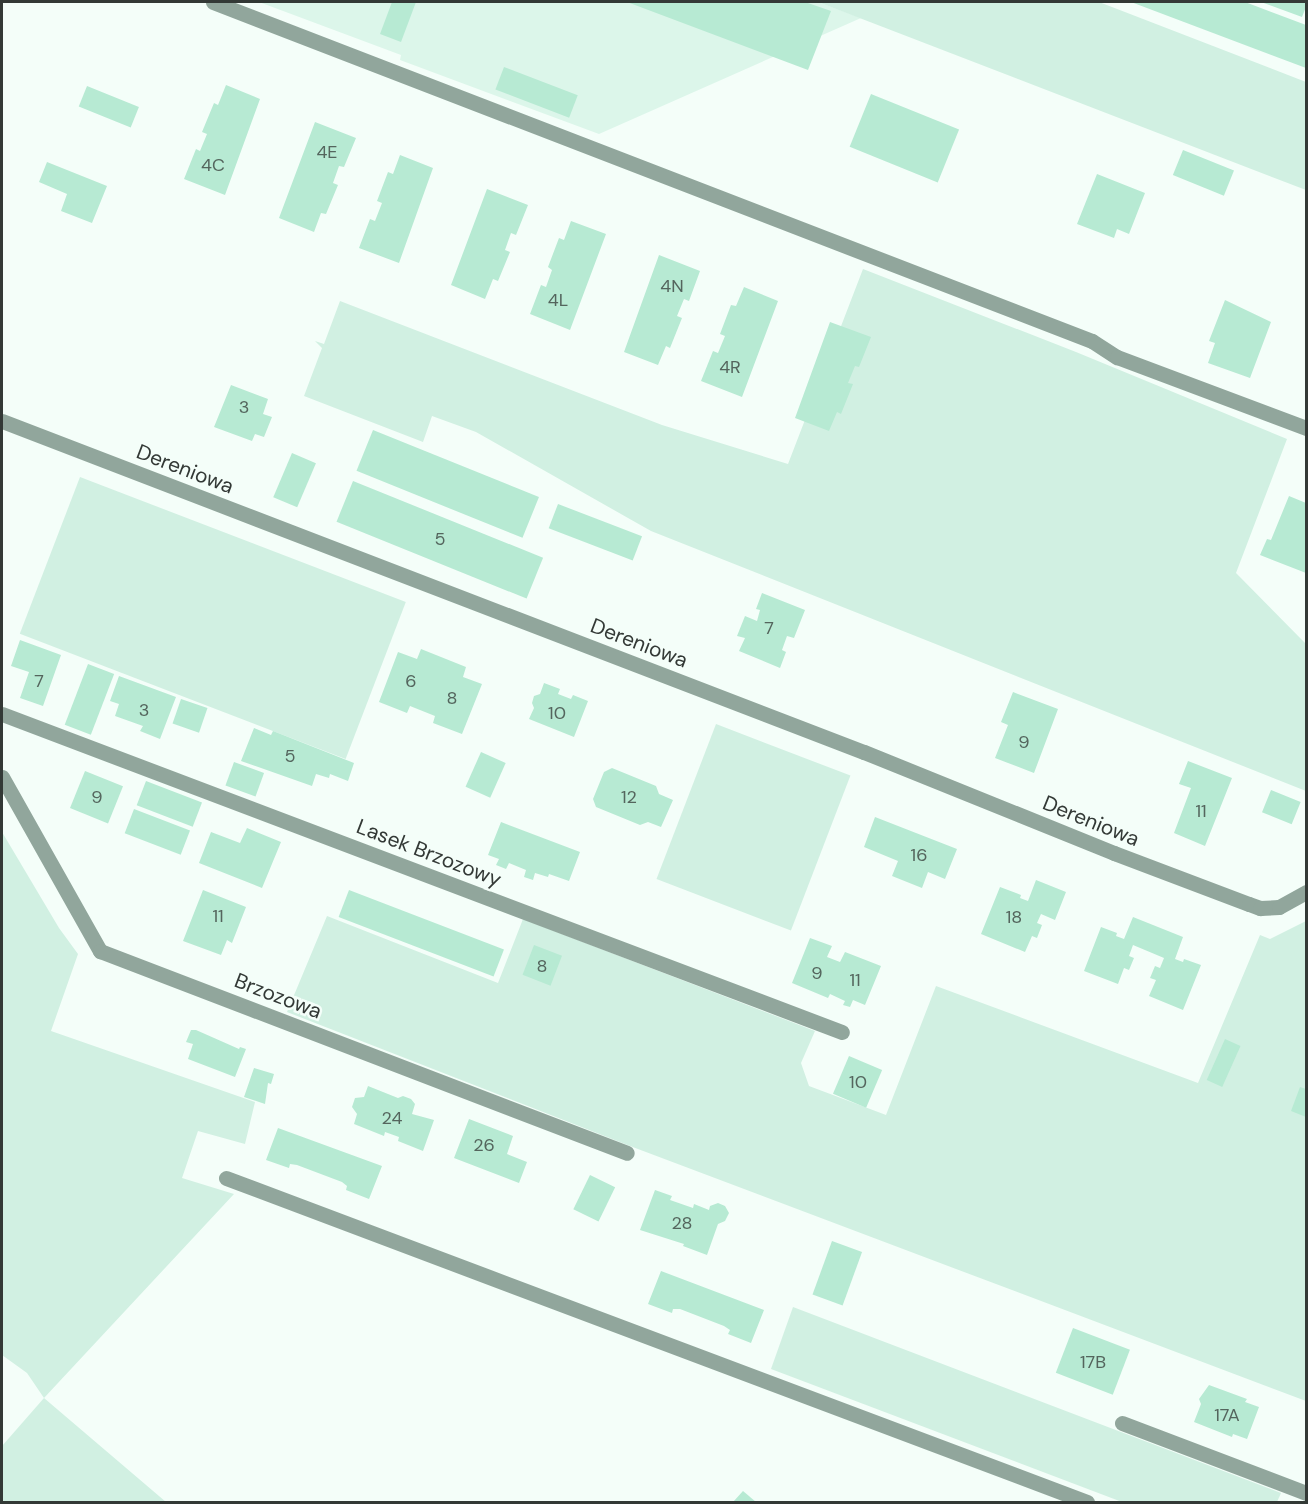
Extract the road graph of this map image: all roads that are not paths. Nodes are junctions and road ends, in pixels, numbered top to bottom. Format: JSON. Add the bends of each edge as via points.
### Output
{"nodes":[{"id":1,"x":213,"y":2,"type":"edge"},
{"id":2,"x":2,"y":421,"type":"edge"},
{"id":3,"x":1306,"y":428,"type":"edge"},
{"id":4,"x":2,"y":714,"type":"edge"},
{"id":5,"x":3,"y":783,"type":"edge"},
{"id":6,"x":1306,"y":892,"type":"edge"},
{"id":7,"x":842,"y":1032,"type":"dead end"},
{"id":8,"x":627,"y":1153,"type":"dead end"},
{"id":9,"x":226,"y":1178,"type":"dead end"},
{"id":10,"x":1122,"y":1423,"type":"dead end"},
{"id":11,"x":1306,"y":1493,"type":"edge"},
{"id":12,"x":1087,"y":1503,"type":"edge"}],
"edges":[{"from":1,"to":3,"type":"street","via":[[1092,341],[1117,357]]},
{"from":2,"to":6,"type":"street","name":"Dereniowa","via":[[1260,908],[1279,907]]},
{"from":4,"to":7,"type":"street","name":"Lasek Brzozowy"},
{"from":5,"to":8,"type":"street","name":"Brzozowa","via":[[100,951]]},
{"from":9,"to":12,"type":"street"},
{"from":10,"to":11,"type":"street"}]}
